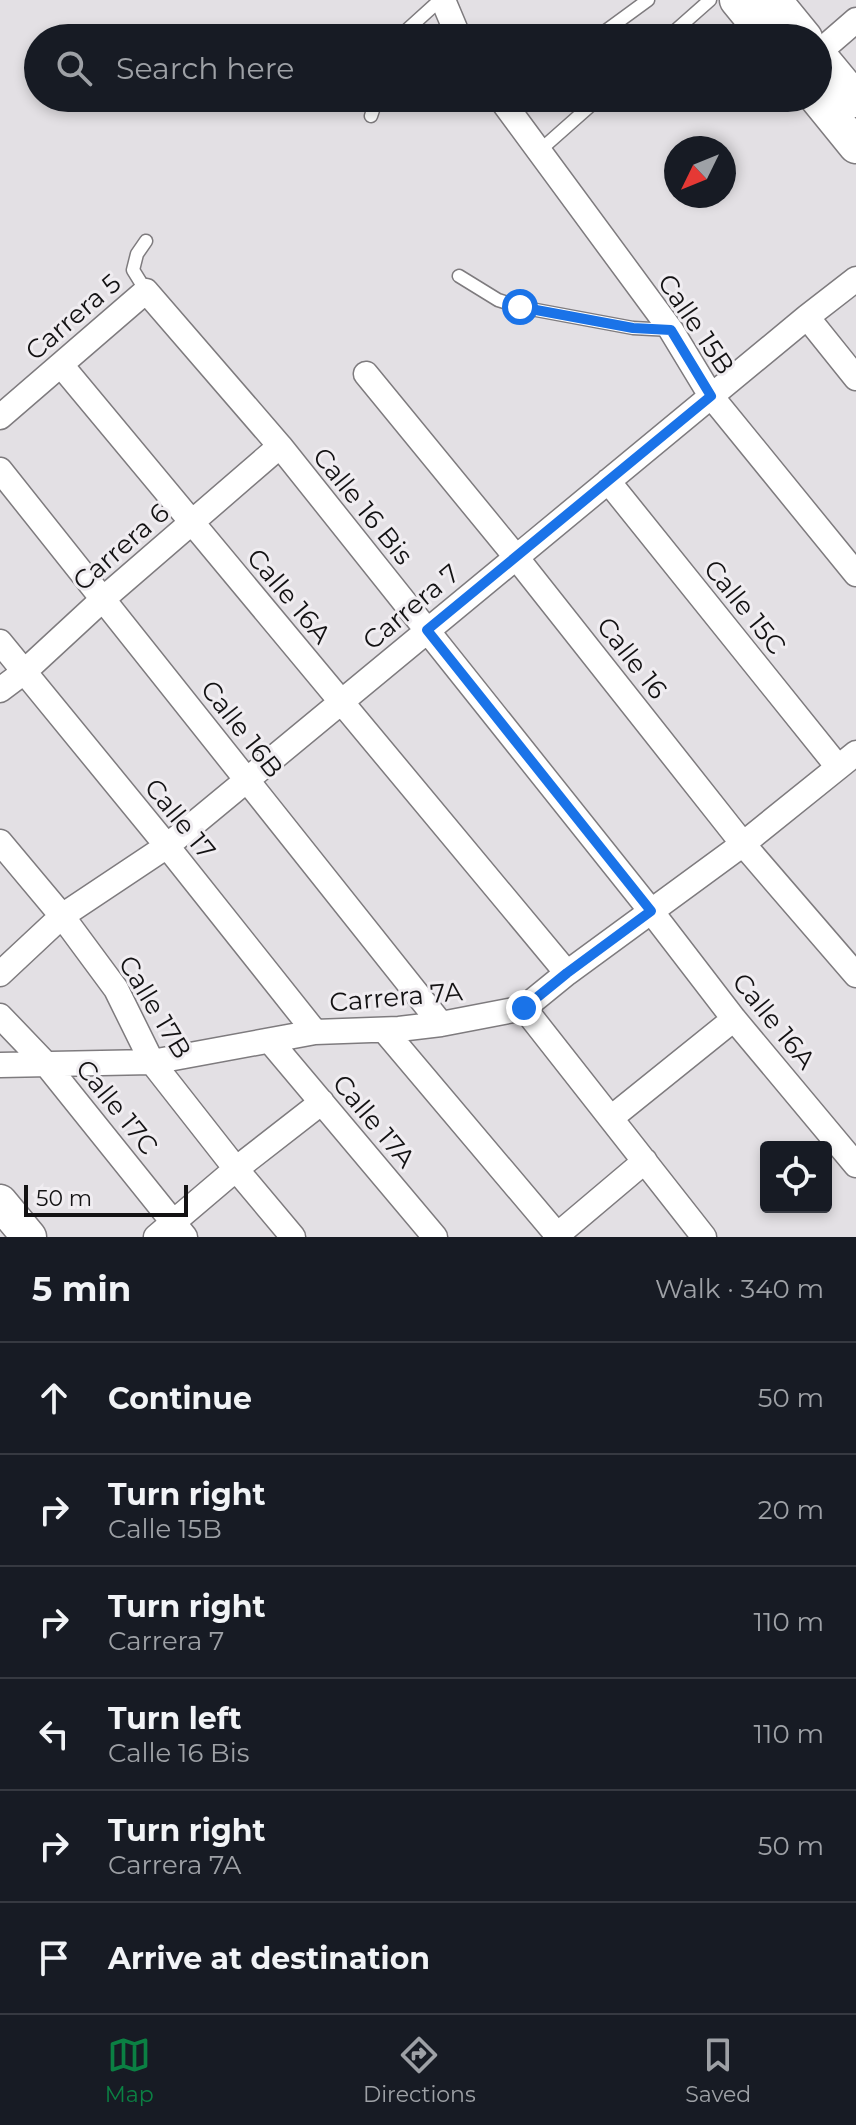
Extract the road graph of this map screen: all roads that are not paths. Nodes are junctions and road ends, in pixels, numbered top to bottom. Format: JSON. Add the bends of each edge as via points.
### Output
{"nodes":[{"id":1,"x":442,"y":0,"type":"edge"},
{"id":2,"x":648,"y":0,"type":"edge"},
{"id":3,"x":710,"y":0,"type":"edge"},
{"id":4,"x":737,"y":0,"type":"edge"},
{"id":5,"x":774,"y":0,"type":"edge"},
{"id":6,"x":856,"y":20,"type":"edge"},
{"id":7,"x":414,"y":24,"type":"edge"},
{"id":8,"x":453,"y":24,"type":"edge"},
{"id":9,"x":615,"y":24,"type":"edge"},
{"id":10,"x":683,"y":24,"type":"edge"},
{"id":11,"x":757,"y":24,"type":"edge"},
{"id":12,"x":794,"y":24,"type":"edge"},
{"id":13,"x":832,"y":41,"type":"edge"},
{"id":14,"x":832,"y":71,"type":"edge"},
{"id":15,"x":856,"y":100,"type":"edge"},
{"id":16,"x":372,"y":112,"type":"edge"},
{"id":17,"x":510,"y":112,"type":"edge"},
{"id":18,"x":583,"y":112,"type":"edge"},
{"id":19,"x":828,"y":112,"type":"edge"},
{"id":20,"x":371,"y":116,"type":"dead end"},
{"id":21,"x":856,"y":146,"type":"edge"},
{"id":22,"x":538,"y":152,"type":"junction"},
{"id":23,"x":146,"y":241,"type":"dead end"},
{"id":24,"x":459,"y":276,"type":"dead end"},
{"id":25,"x":856,"y":279,"type":"edge"},
{"id":26,"x":146,"y":291,"type":"junction"},
{"id":27,"x":807,"y":317,"type":"junction"},
{"id":28,"x":671,"y":330,"type":"junction"},
{"id":29,"x":61,"y":365,"type":"junction"},
{"id":30,"x":366,"y":374,"type":"dead end"},
{"id":31,"x":856,"y":378,"type":"edge"},
{"id":32,"x":711,"y":396,"type":"junction"},
{"id":33,"x":0,"y":417,"type":"edge"},
{"id":34,"x":280,"y":446,"type":"junction"},
{"id":35,"x":0,"y":470,"type":"edge"},
{"id":36,"x":608,"y":481,"type":"junction"},
{"id":37,"x":191,"y":522,"type":"junction"},
{"id":38,"x":516,"y":557,"type":"junction"},
{"id":39,"x":856,"y":574,"type":"edge"},
{"id":40,"x":103,"y":599,"type":"junction"},
{"id":41,"x":427,"y":630,"type":"junction"},
{"id":42,"x":0,"y":642,"type":"edge"},
{"id":43,"x":24,"y":672,"type":"junction"},
{"id":44,"x":0,"y":690,"type":"edge"},
{"id":45,"x":341,"y":702,"type":"junction"},
{"id":46,"x":847,"y":760,"type":"edge"},
{"id":47,"x":246,"y":780,"type":"junction"},
{"id":48,"x":0,"y":842,"type":"edge"},
{"id":49,"x":743,"y":844,"type":"junction"},
{"id":50,"x":167,"y":846,"type":"junction"},
{"id":51,"x":651,"y":911,"type":"junction"},
{"id":52,"x":62,"y":916,"type":"junction"},
{"id":53,"x":852,"y":960,"type":"edge"},
{"id":54,"x":567,"y":973,"type":"junction"},
{"id":55,"x":0,"y":974,"type":"edge"},
{"id":56,"x":524,"y":1008,"type":"junction"},
{"id":57,"x":0,"y":1016,"type":"edge"},
{"id":58,"x":734,"y":1019,"type":"junction"},
{"id":59,"x":441,"y":1024,"type":"junction"},
{"id":60,"x":384,"y":1030,"type":"junction"},
{"id":61,"x":315,"y":1032,"type":"junction"},
{"id":62,"x":270,"y":1041,"type":"junction"},
{"id":63,"x":152,"y":1062,"type":"junction"},
{"id":64,"x":46,"y":1064,"type":"junction"},
{"id":65,"x":0,"y":1065,"type":"edge"},
{"id":66,"x":322,"y":1102,"type":"junction"},
{"id":67,"x":611,"y":1118,"type":"junction"},
{"id":68,"x":645,"y":1161,"type":"junction"},
{"id":69,"x":856,"y":1165,"type":"edge"},
{"id":70,"x":236,"y":1169,"type":"junction"},
{"id":71,"x":0,"y":1202,"type":"edge"},
{"id":72,"x":171,"y":1232,"type":"edge"},
{"id":73,"x":557,"y":1236,"type":"edge"},
{"id":74,"x":29,"y":1237,"type":"edge"},
{"id":75,"x":293,"y":1237,"type":"edge"},
{"id":76,"x":435,"y":1237,"type":"edge"},
{"id":77,"x":704,"y":1237,"type":"edge"}],
"edges":[{"from":1,"to":7,"type":"lane"},
{"from":1,"to":8,"type":"street"},
{"from":2,"to":9,"type":"lane"},
{"from":3,"to":10,"type":"lane"},
{"from":4,"to":11,"type":"street"},
{"from":5,"to":12,"type":"street"},
{"from":6,"to":13,"type":"street"},
{"from":14,"to":15,"type":"street"},
{"from":16,"to":20,"type":"lane"},
{"from":17,"to":22,"type":"street","name":"Calle 15B"},
{"from":18,"to":22,"type":"lane"},
{"from":19,"to":21,"type":"street"},
{"from":22,"to":28,"type":"street","name":"Calle 15B"},
{"from":23,"to":26,"type":"lane","via":[[133,270]]},
{"from":24,"to":28,"type":"lane","via":[[520,307]]},
{"from":25,"to":27,"type":"street","name":"Carrera 7"},
{"from":26,"to":29,"type":"street","name":"Carrera 5"},
{"from":26,"to":34,"type":"street","name":"Calle 16 Bis"},
{"from":27,"to":31,"type":"street"},
{"from":27,"to":32,"type":"street","name":"Carrera 7"},
{"from":28,"to":32,"type":"street","name":"Calle 15B"},
{"from":29,"to":33,"type":"street","name":"Carrera 5"},
{"from":29,"to":37,"type":"street","name":"Calle 16A"},
{"from":30,"to":38,"type":"street","name":"Calle 16"},
{"from":32,"to":36,"type":"street","name":"Carrera 7"},
{"from":32,"to":39,"type":"street","name":"Calle 15B"},
{"from":34,"to":37,"type":"street","name":"Carrera 6"},
{"from":34,"to":41,"type":"street","name":"Calle 16 Bis"},
{"from":35,"to":40,"type":"street","name":"Calle 16B"},
{"from":36,"to":38,"type":"street","name":"Carrera 7"},
{"from":36,"to":46,"type":"street","name":"Calle 15C"},
{"from":37,"to":40,"type":"street","name":"Carrera 6"},
{"from":37,"to":45,"type":"street","name":"Calle 16A"},
{"from":38,"to":41,"type":"street","name":"Carrera 7"},
{"from":38,"to":49,"type":"street","name":"Calle 16"},
{"from":40,"to":43,"type":"street","name":"Carrera 6"},
{"from":40,"to":47,"type":"street","name":"Calle 16B"},
{"from":41,"to":45,"type":"street","name":"Carrera 7"},
{"from":41,"to":51,"type":"street","name":"Calle 16 Bis"},
{"from":42,"to":43,"type":"street","name":"Calle 17"},
{"from":43,"to":44,"type":"street","name":"Carrera 6"},
{"from":43,"to":50,"type":"street","name":"Calle 17"},
{"from":45,"to":47,"type":"street","name":"Carrera 7"},
{"from":45,"to":54,"type":"street","name":"Calle 16A"},
{"from":46,"to":49,"type":"street","name":"Carrera 7A"},
{"from":47,"to":50,"type":"street","name":"Carrera 7"},
{"from":47,"to":59,"type":"street","name":"Calle 16B"},
{"from":48,"to":52,"type":"street","name":"Calle 17B"},
{"from":49,"to":51,"type":"street","name":"Carrera 7A"},
{"from":49,"to":53,"type":"street","name":"Calle 16"},
{"from":50,"to":52,"type":"street","name":"Carrera 7"},
{"from":50,"to":61,"type":"street","name":"Calle 17"},
{"from":51,"to":54,"type":"street","name":"Carrera 7A"},
{"from":51,"to":58,"type":"street","name":"Calle 16A"},
{"from":52,"to":55,"type":"street","name":"Carrera 7"},
{"from":52,"to":63,"type":"street","name":"Calle 17B","via":[[116,989]]},
{"from":54,"to":56,"type":"street","name":"Carrera 7A"},
{"from":56,"to":59,"type":"street","name":"Carrera 7A"},
{"from":56,"to":67,"type":"street"},
{"from":57,"to":64,"type":"street","name":"Calle 17C"},
{"from":58,"to":67,"type":"street"},
{"from":58,"to":69,"type":"street","name":"Calle 16A"},
{"from":59,"to":60,"type":"street","name":"Carrera 7A"},
{"from":60,"to":61,"type":"street","name":"Carrera 7A"},
{"from":60,"to":73,"type":"street"},
{"from":61,"to":62,"type":"street","name":"Carrera 7A"},
{"from":62,"to":63,"type":"street","name":"Carrera 7A"},
{"from":62,"to":66,"type":"street","name":"Calle 17A"},
{"from":63,"to":64,"type":"street","name":"Carrera 7A"},
{"from":63,"to":70,"type":"street","name":"Calle 17B"},
{"from":64,"to":65,"type":"street","name":"Carrera 7A"},
{"from":64,"to":72,"type":"street","name":"Calle 17C"},
{"from":66,"to":70,"type":"street"},
{"from":66,"to":76,"type":"street","name":"Calle 17A"},
{"from":67,"to":68,"type":"street"},
{"from":68,"to":73,"type":"street"},
{"from":68,"to":77,"type":"street"},
{"from":70,"to":72,"type":"street"},
{"from":70,"to":75,"type":"street","name":"Calle 17B"},
{"from":71,"to":74,"type":"street"}]}
